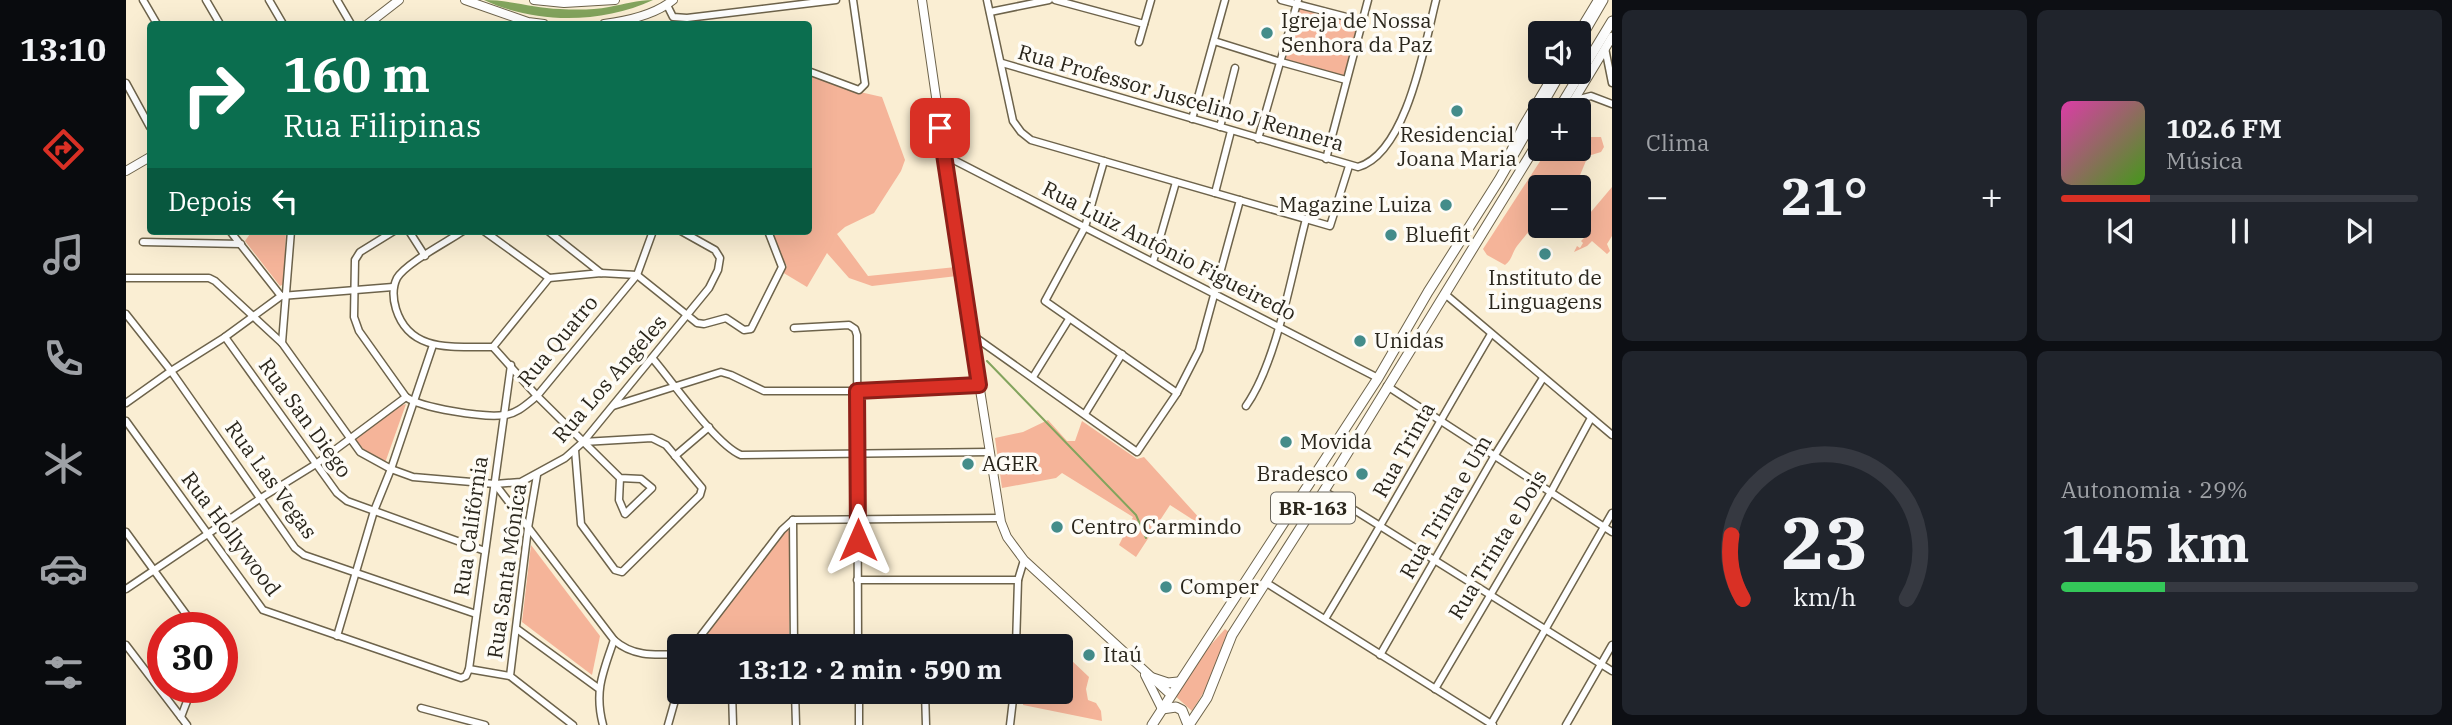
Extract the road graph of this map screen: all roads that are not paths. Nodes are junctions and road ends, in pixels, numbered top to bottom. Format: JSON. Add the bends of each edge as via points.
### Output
{"nodes":[{"id":1,"x":143,"y":0,"type":"edge"},
{"id":2,"x":206,"y":0,"type":"edge"},
{"id":3,"x":270,"y":0,"type":"edge"},
{"id":4,"x":337,"y":0,"type":"edge"},
{"id":5,"x":398,"y":0,"type":"edge"},
{"id":6,"x":465,"y":0,"type":"edge"},
{"id":7,"x":534,"y":0,"type":"edge"},
{"id":8,"x":615,"y":0,"type":"edge"},
{"id":9,"x":836,"y":0,"type":"edge"},
{"id":10,"x":853,"y":0,"type":"edge"},
{"id":11,"x":922,"y":0,"type":"edge"},
{"id":12,"x":987,"y":0,"type":"edge"},
{"id":13,"x":1049,"y":0,"type":"edge"},
{"id":14,"x":1055,"y":0,"type":"edge"},
{"id":15,"x":1151,"y":0,"type":"edge"},
{"id":16,"x":1225,"y":0,"type":"edge"},
{"id":17,"x":1281,"y":0,"type":"edge"},
{"id":18,"x":1368,"y":0,"type":"edge"},
{"id":19,"x":1436,"y":0,"type":"edge"},
{"id":20,"x":1601,"y":0,"type":"edge"},
{"id":21,"x":670,"y":2,"type":"edge"},
{"id":22,"x":1297,"y":2,"type":"edge"},
{"id":23,"x":990,"y":12,"type":"junction"},
{"id":24,"x":673,"y":17,"type":"junction"},
{"id":25,"x":155,"y":21,"type":"edge"},
{"id":26,"x":218,"y":21,"type":"edge"},
{"id":27,"x":281,"y":21,"type":"edge"},
{"id":28,"x":349,"y":21,"type":"edge"},
{"id":29,"x":372,"y":21,"type":"edge"},
{"id":30,"x":525,"y":21,"type":"edge"},
{"id":31,"x":620,"y":21,"type":"edge"},
{"id":32,"x":670,"y":21,"type":"edge"},
{"id":33,"x":1362,"y":21,"type":"junction"},
{"id":34,"x":1586,"y":21,"type":"edge"},
{"id":35,"x":1590,"y":21,"type":"edge"},
{"id":36,"x":1612,"y":22,"type":"edge"},
{"id":37,"x":1144,"y":24,"type":"junction"},
{"id":38,"x":1612,"y":37,"type":"edge"},
{"id":39,"x":1214,"y":41,"type":"junction"},
{"id":40,"x":1139,"y":42,"type":"dead end"},
{"id":41,"x":1605,"y":48,"type":"junction"},
{"id":42,"x":1281,"y":62,"type":"junction"},
{"id":43,"x":1002,"y":63,"type":"junction"},
{"id":44,"x":1236,"y":68,"type":"dead end"},
{"id":45,"x":812,"y":72,"type":"edge"},
{"id":46,"x":1346,"y":80,"type":"junction"},
{"id":47,"x":126,"y":83,"type":"edge"},
{"id":48,"x":1612,"y":83,"type":"edge"},
{"id":49,"x":1548,"y":84,"type":"edge"},
{"id":50,"x":1554,"y":84,"type":"edge"},
{"id":51,"x":1565,"y":98,"type":"edge"},
{"id":52,"x":1576,"y":98,"type":"edge"},
{"id":53,"x":1583,"y":98,"type":"edge"},
{"id":54,"x":1612,"y":104,"type":"edge"},
{"id":55,"x":1192,"y":119,"type":"junction"},
{"id":56,"x":147,"y":122,"type":"edge"},
{"id":57,"x":1220,"y":127,"type":"junction"},
{"id":58,"x":1231,"y":131,"type":"junction"},
{"id":59,"x":1258,"y":139,"type":"junction"},
{"id":60,"x":944,"y":155,"type":"junction"},
{"id":61,"x":147,"y":159,"type":"edge"},
{"id":62,"x":1325,"y":159,"type":"junction"},
{"id":63,"x":1104,"y":161,"type":"junction"},
{"id":64,"x":1528,"y":161,"type":"edge"},
{"id":65,"x":1349,"y":166,"type":"junction"},
{"id":66,"x":126,"y":171,"type":"edge"},
{"id":67,"x":1499,"y":180,"type":"junction"},
{"id":68,"x":1176,"y":182,"type":"junction"},
{"id":69,"x":1215,"y":193,"type":"junction"},
{"id":70,"x":1240,"y":200,"type":"junction"},
{"id":71,"x":1306,"y":219,"type":"junction"},
{"id":72,"x":1085,"y":227,"type":"junction"},
{"id":73,"x":233,"y":235,"type":"edge"},
{"id":74,"x":290,"y":235,"type":"edge"},
{"id":75,"x":387,"y":235,"type":"edge"},
{"id":76,"x":412,"y":235,"type":"edge"},
{"id":77,"x":457,"y":235,"type":"edge"},
{"id":78,"x":492,"y":235,"type":"edge"},
{"id":79,"x":553,"y":235,"type":"edge"},
{"id":80,"x":652,"y":235,"type":"edge"},
{"id":81,"x":688,"y":235,"type":"edge"},
{"id":82,"x":770,"y":235,"type":"edge"},
{"id":83,"x":143,"y":242,"type":"dead end"},
{"id":84,"x":241,"y":244,"type":"junction"},
{"id":85,"x":1453,"y":255,"type":"junction"},
{"id":86,"x":425,"y":256,"type":"junction"},
{"id":87,"x":1153,"y":262,"type":"junction"},
{"id":88,"x":601,"y":273,"type":"junction"},
{"id":89,"x":637,"y":275,"type":"junction"},
{"id":90,"x":126,"y":278,"type":"edge"},
{"id":91,"x":549,"y":278,"type":"junction"},
{"id":92,"x":393,"y":287,"type":"junction"},
{"id":93,"x":354,"y":289,"type":"junction"},
{"id":94,"x":1215,"y":294,"type":"junction"},
{"id":95,"x":1445,"y":294,"type":"junction"},
{"id":96,"x":283,"y":295,"type":"junction"},
{"id":97,"x":126,"y":314,"type":"edge"},
{"id":98,"x":251,"y":316,"type":"junction"},
{"id":99,"x":686,"y":316,"type":"junction"},
{"id":100,"x":1069,"y":318,"type":"junction"},
{"id":101,"x":1278,"y":326,"type":"junction"},
{"id":102,"x":794,"y":327,"type":"dead end"},
{"id":103,"x":1492,"y":334,"type":"junction"},
{"id":104,"x":972,"y":335,"type":"junction"},
{"id":105,"x":225,"y":337,"type":"junction"},
{"id":106,"x":282,"y":343,"type":"junction"},
{"id":107,"x":433,"y":345,"type":"junction"},
{"id":108,"x":493,"y":347,"type":"junction"},
{"id":109,"x":1122,"y":354,"type":"junction"},
{"id":110,"x":653,"y":359,"type":"junction"},
{"id":111,"x":511,"y":365,"type":"junction"},
{"id":112,"x":171,"y":371,"type":"junction"},
{"id":113,"x":1032,"y":377,"type":"junction"},
{"id":114,"x":1378,"y":378,"type":"junction"},
{"id":115,"x":1543,"y":378,"type":"junction"},
{"id":116,"x":979,"y":385,"type":"junction"},
{"id":117,"x":676,"y":386,"type":"junction"},
{"id":118,"x":1387,"y":386,"type":"junction"},
{"id":119,"x":857,"y":391,"type":"junction"},
{"id":120,"x":1177,"y":393,"type":"junction"},
{"id":121,"x":537,"y":396,"type":"junction"},
{"id":122,"x":406,"y":397,"type":"junction"},
{"id":123,"x":126,"y":403,"type":"edge"},
{"id":124,"x":414,"y":403,"type":"junction"},
{"id":125,"x":612,"y":406,"type":"junction"},
{"id":126,"x":1246,"y":406,"type":"dead end"},
{"id":127,"x":1085,"y":414,"type":"junction"},
{"id":128,"x":503,"y":416,"type":"junction"},
{"id":129,"x":1591,"y":418,"type":"junction"},
{"id":130,"x":1440,"y":419,"type":"junction"},
{"id":131,"x":126,"y":421,"type":"edge"},
{"id":132,"x":709,"y":427,"type":"junction"},
{"id":133,"x":1612,"y":435,"type":"edge"},
{"id":134,"x":349,"y":439,"type":"junction"},
{"id":135,"x":583,"y":442,"type":"junction"},
{"id":136,"x":575,"y":450,"type":"junction"},
{"id":137,"x":990,"y":452,"type":"junction"},
{"id":138,"x":858,"y":454,"type":"junction"},
{"id":139,"x":1495,"y":455,"type":"junction"},
{"id":140,"x":675,"y":456,"type":"junction"},
{"id":141,"x":316,"y":464,"type":"junction"},
{"id":142,"x":391,"y":469,"type":"junction"},
{"id":143,"x":537,"y":475,"type":"junction"},
{"id":144,"x":620,"y":478,"type":"junction"},
{"id":145,"x":495,"y":484,"type":"junction"},
{"id":146,"x":1324,"y":491,"type":"junction"},
{"id":147,"x":1551,"y":492,"type":"junction"},
{"id":148,"x":261,"y":498,"type":"junction"},
{"id":149,"x":374,"y":511,"type":"junction"},
{"id":150,"x":1612,"y":513,"type":"edge"},
{"id":151,"x":999,"y":518,"type":"junction"},
{"id":152,"x":797,"y":520,"type":"junction"},
{"id":153,"x":859,"y":520,"type":"junction"},
{"id":154,"x":1381,"y":526,"type":"junction"},
{"id":155,"x":1604,"y":527,"type":"junction"},
{"id":156,"x":528,"y":528,"type":"junction"},
{"id":157,"x":126,"y":531,"type":"edge"},
{"id":158,"x":1612,"y":532,"type":"edge"},
{"id":159,"x":206,"y":535,"type":"junction"},
{"id":160,"x":485,"y":551,"type":"junction"},
{"id":161,"x":1024,"y":559,"type":"junction"},
{"id":162,"x":1437,"y":560,"type":"junction"},
{"id":163,"x":154,"y":570,"type":"junction"},
{"id":164,"x":356,"y":574,"type":"junction"},
{"id":165,"x":857,"y":580,"type":"junction"},
{"id":166,"x":1018,"y":580,"type":"junction"},
{"id":167,"x":1265,"y":582,"type":"junction"},
{"id":168,"x":126,"y":589,"type":"edge"},
{"id":169,"x":1490,"y":593,"type":"junction"},
{"id":170,"x":184,"y":612,"type":"edge"},
{"id":171,"x":476,"y":614,"type":"junction"},
{"id":172,"x":1325,"y":619,"type":"junction"},
{"id":173,"x":1546,"y":628,"type":"junction"},
{"id":174,"x":517,"y":629,"type":"junction"},
{"id":175,"x":702,"y":634,"type":"edge"},
{"id":176,"x":794,"y":634,"type":"edge"},
{"id":177,"x":858,"y":634,"type":"edge"},
{"id":178,"x":1016,"y":634,"type":"edge"},
{"id":179,"x":337,"y":636,"type":"junction"},
{"id":180,"x":614,"y":640,"type":"junction"},
{"id":181,"x":126,"y":645,"type":"edge"},
{"id":182,"x":1612,"y":645,"type":"edge"},
{"id":183,"x":667,"y":654,"type":"edge"},
{"id":184,"x":1380,"y":655,"type":"junction"},
{"id":185,"x":1601,"y":664,"type":"junction"},
{"id":186,"x":469,"y":670,"type":"junction"},
{"id":187,"x":1142,"y":670,"type":"junction"},
{"id":188,"x":1612,"y":671,"type":"edge"},
{"id":189,"x":510,"y":676,"type":"junction"},
{"id":190,"x":1153,"y":678,"type":"junction"},
{"id":191,"x":1178,"y":682,"type":"junction"},
{"id":192,"x":598,"y":688,"type":"junction"},
{"id":193,"x":1435,"y":689,"type":"junction"},
{"id":194,"x":1171,"y":695,"type":"junction"},
{"id":195,"x":186,"y":703,"type":"edge"},
{"id":196,"x":674,"y":704,"type":"edge"},
{"id":197,"x":733,"y":704,"type":"edge"},
{"id":198,"x":796,"y":704,"type":"edge"},
{"id":199,"x":859,"y":704,"type":"edge"},
{"id":200,"x":925,"y":704,"type":"edge"},
{"id":201,"x":1012,"y":704,"type":"edge"},
{"id":202,"x":421,"y":708,"type":"dead end"},
{"id":203,"x":1162,"y":709,"type":"junction"},
{"id":204,"x":1182,"y":710,"type":"junction"},
{"id":205,"x":181,"y":717,"type":"junction"},
{"id":206,"x":1492,"y":724,"type":"edge"},
{"id":207,"x":187,"y":725,"type":"edge"},
{"id":208,"x":485,"y":725,"type":"edge"},
{"id":209,"x":573,"y":725,"type":"edge"},
{"id":210,"x":603,"y":725,"type":"edge"},
{"id":211,"x":668,"y":725,"type":"edge"},
{"id":212,"x":733,"y":725,"type":"edge"},
{"id":213,"x":796,"y":725,"type":"edge"},
{"id":214,"x":859,"y":725,"type":"edge"},
{"id":215,"x":926,"y":725,"type":"edge"},
{"id":216,"x":1010,"y":725,"type":"edge"},
{"id":217,"x":1152,"y":725,"type":"edge"},
{"id":218,"x":1189,"y":725,"type":"edge"},
{"id":219,"x":1566,"y":725,"type":"edge"}],
"edges":[{"from":1,"to":25,"type":"street"},
{"from":2,"to":26,"type":"street"},
{"from":3,"to":27,"type":"street"},
{"from":4,"to":28,"type":"street"},
{"from":5,"to":29,"type":"main road"},
{"from":6,"to":30,"type":"main road"},
{"from":7,"to":8,"type":"main road"},
{"from":9,"to":24,"type":"street"},
{"from":10,"to":45,"type":"street","via":[[863,88]]},
{"from":11,"to":60,"type":"main road"},
{"from":12,"to":23,"type":"street"},
{"from":13,"to":23,"type":"street"},
{"from":14,"to":37,"type":"street"},
{"from":15,"to":37,"type":"street"},
{"from":16,"to":39,"type":"street"},
{"from":17,"to":22,"type":"street"},
{"from":18,"to":33,"type":"street"},
{"from":19,"to":65,"type":"street","via":[[1404,115],[1377,156],[1361,166]]},
{"from":20,"to":34,"type":"main road"},
{"from":20,"to":35,"type":"highway"},
{"from":21,"to":24,"type":"street"},
{"from":21,"to":31,"type":"main road"},
{"from":22,"to":33,"type":"street"},
{"from":22,"to":42,"type":"street"},
{"from":23,"to":43,"type":"street"},
{"from":24,"to":32,"type":"street"},
{"from":33,"to":46,"type":"street"},
{"from":36,"to":51,"type":"highway"},
{"from":37,"to":40,"type":"street"},
{"from":38,"to":41,"type":"main road"},
{"from":39,"to":42,"type":"street"},
{"from":39,"to":55,"type":"street"},
{"from":41,"to":48,"type":"street"},
{"from":41,"to":52,"type":"main road"},
{"from":42,"to":46,"type":"street"},
{"from":42,"to":59,"type":"street"},
{"from":43,"to":55,"type":"street","name":"Rua Professor Juscelino J Rennera"},
{"from":43,"to":63,"type":"street","via":[[1013,121],[1021,132],[1031,140]]},
{"from":44,"to":57,"type":"street"},
{"from":46,"to":62,"type":"street"},
{"from":47,"to":56,"type":"street"},
{"from":49,"to":67,"type":"main road"},
{"from":50,"to":67,"type":"highway","number":"BR-163"},
{"from":53,"to":54,"type":"street","via":[[1591,96]]},
{"from":55,"to":57,"type":"street","name":"Rua Professor Juscelino J Rennera"},
{"from":57,"to":58,"type":"street","name":"Rua Professor Juscelino J Rennera"},
{"from":58,"to":59,"type":"street","name":"Rua Professor Juscelino J Rennera"},
{"from":58,"to":69,"type":"street"},
{"from":59,"to":62,"type":"street","name":"Rua Professor Juscelino J Rennera"},
{"from":60,"to":72,"type":"street","name":"Rua Luiz Antônio Figueiredo"},
{"from":60,"to":104,"type":"main road"},
{"from":61,"to":66,"type":"main road"},
{"from":62,"to":65,"type":"street","name":"Rua Professor Juscelino J Rennera"},
{"from":63,"to":68,"type":"street"},
{"from":63,"to":72,"type":"street"},
{"from":64,"to":95,"type":"highway","number":"BR-163"},
{"from":65,"to":71,"type":"street","via":[[1330,226]]},
{"from":67,"to":85,"type":"highway","number":"BR-163"},
{"from":68,"to":69,"type":"street"},
{"from":68,"to":87,"type":"street"},
{"from":69,"to":70,"type":"street"},
{"from":70,"to":71,"type":"street"},
{"from":70,"to":94,"type":"street"},
{"from":71,"to":101,"type":"street"},
{"from":72,"to":87,"type":"street","name":"Rua Luiz Antônio Figueiredo"},
{"from":72,"to":100,"type":"street","via":[[1045,301]]},
{"from":73,"to":84,"type":"street"},
{"from":74,"to":96,"type":"street"},
{"from":75,"to":93,"type":"street","via":[[360,251],[355,260]]},
{"from":76,"to":86,"type":"street"},
{"from":77,"to":86,"type":"street"},
{"from":78,"to":91,"type":"street"},
{"from":79,"to":88,"type":"street"},
{"from":80,"to":89,"type":"street","name":"Rua Quatro"},
{"from":81,"to":99,"type":"street","name":"Rua Los Angeles","via":[[715,250],[720,258],[709,288]]},
{"from":82,"to":99,"type":"street","via":[[782,267],[751,329],[744,330],[726,318],[704,324]]},
{"from":83,"to":84,"type":"street"},
{"from":84,"to":96,"type":"street"},
{"from":85,"to":95,"type":"highway","via":[[1441,283]]},
{"from":85,"to":114,"type":"highway","number":"BR-163"},
{"from":86,"to":92,"type":"street","via":[[408,266]]},
{"from":87,"to":94,"type":"street","name":"Rua Luiz Antônio Figueiredo"},
{"from":88,"to":89,"type":"street"},
{"from":88,"to":91,"type":"street"},
{"from":89,"to":99,"type":"street"},
{"from":89,"to":121,"type":"street","name":"Rua Quatro"},
{"from":90,"to":98,"type":"street","via":[[209,278]]},
{"from":91,"to":108,"type":"street"},
{"from":92,"to":93,"type":"street"},
{"from":92,"to":107,"type":"street","via":[[401,323],[414,337]]},
{"from":93,"to":96,"type":"street"},
{"from":93,"to":122,"type":"street","via":[[359,331]]},
{"from":94,"to":101,"type":"street","name":"Rua Luiz Antônio Figueiredo"},
{"from":94,"to":120,"type":"street","via":[[1199,350]]},
{"from":95,"to":103,"type":"street"},
{"from":95,"to":118,"type":"highway","number":"BR-163"},
{"from":96,"to":98,"type":"street"},
{"from":96,"to":106,"type":"street"},
{"from":97,"to":112,"type":"street","name":"Rua Las Vegas"},
{"from":98,"to":105,"type":"street"},
{"from":98,"to":106,"type":"street"},
{"from":99,"to":110,"type":"street","name":"Rua Los Angeles"},
{"from":100,"to":109,"type":"street"},
{"from":100,"to":113,"type":"street"},
{"from":101,"to":114,"type":"street","name":"Rua Luiz Antônio Figueiredo"},
{"from":101,"to":126,"type":"street","via":[[1257,390]]},
{"from":102,"to":119,"type":"street","via":[[849,325],[855,329]]},
{"from":103,"to":115,"type":"street"},
{"from":103,"to":130,"type":"street","name":"Rua Trinta"},
{"from":104,"to":113,"type":"street"},
{"from":104,"to":116,"type":"main road"},
{"from":105,"to":112,"type":"street"},
{"from":105,"to":141,"type":"street","name":"Rua San Diego"},
{"from":106,"to":134,"type":"street","name":"Rua Los Angeles"},
{"from":107,"to":108,"type":"street"},
{"from":107,"to":124,"type":"street"},
{"from":108,"to":111,"type":"street"},
{"from":109,"to":120,"type":"street"},
{"from":109,"to":127,"type":"street"},
{"from":110,"to":117,"type":"street"},
{"from":110,"to":125,"type":"street","name":"Rua Los Angeles"},
{"from":111,"to":121,"type":"street"},
{"from":111,"to":128,"type":"street","name":"Rua Califórnia"},
{"from":112,"to":123,"type":"street"},
{"from":112,"to":148,"type":"street","name":"Rua Las Vegas"},
{"from":113,"to":127,"type":"street"},
{"from":114,"to":191,"type":"highway","number":"BR-163"},
{"from":115,"to":129,"type":"street"},
{"from":115,"to":139,"type":"street","name":"Rua Trinta e Um"},
{"from":116,"to":119,"type":"street"},
{"from":116,"to":137,"type":"main road"},
{"from":117,"to":119,"type":"street","via":[[720,372],[764,391]]},
{"from":117,"to":125,"type":"street"},
{"from":117,"to":132,"type":"street"},
{"from":118,"to":130,"type":"street"},
{"from":118,"to":146,"type":"highway","number":"BR-163"},
{"from":119,"to":138,"type":"street"},
{"from":120,"to":127,"type":"street","via":[[1137,452]]},
{"from":121,"to":128,"type":"street","name":"Rua Quatro"},
{"from":121,"to":135,"type":"street"},
{"from":122,"to":124,"type":"street"},
{"from":122,"to":134,"type":"street"},
{"from":124,"to":128,"type":"street"},
{"from":124,"to":142,"type":"street"},
{"from":125,"to":135,"type":"street","name":"Rua Los Angeles"},
{"from":128,"to":145,"type":"street","name":"Rua Califórnia"},
{"from":129,"to":133,"type":"street"},
{"from":129,"to":147,"type":"street","name":"Rua Trinta e Dois"},
{"from":130,"to":139,"type":"street"},
{"from":130,"to":154,"type":"street","name":"Rua Trinta"},
{"from":131,"to":159,"type":"street","name":"Rua Hollywood"},
{"from":132,"to":138,"type":"street","via":[[741,455]]},
{"from":132,"to":140,"type":"street"},
{"from":134,"to":141,"type":"street"},
{"from":134,"to":142,"type":"street","name":"Rua Los Angeles","via":[[359,452]]},
{"from":135,"to":136,"type":"street","name":"Rua Los Angeles"},
{"from":135,"to":140,"type":"street","via":[[652,438]]},
{"from":135,"to":144,"type":"street"},
{"from":136,"to":140,"type":"street","via":[[581,524],[618,572],[700,495],[702,488]]},
{"from":136,"to":143,"type":"street","name":"Rua Los Angeles"},
{"from":137,"to":138,"type":"street"},
{"from":137,"to":151,"type":"main road"},
{"from":138,"to":153,"type":"street"},
{"from":139,"to":147,"type":"street"},
{"from":139,"to":162,"type":"street","name":"Rua Trinta e Um"},
{"from":141,"to":148,"type":"street"},
{"from":141,"to":149,"type":"street","name":"Rua San Diego","via":[[337,493]]},
{"from":142,"to":145,"type":"street","name":"Rua Los Angeles","via":[[413,477]]},
{"from":142,"to":149,"type":"street"},
{"from":143,"to":145,"type":"street","name":"Rua Los Angeles"},
{"from":143,"to":156,"type":"street","name":"Rua Santa Mônica"},
{"from":144,"to":144,"type":"street","via":[[619,500],[625,514],[652,488],[641,479]]},
{"from":145,"to":156,"type":"street"},
{"from":145,"to":160,"type":"street","name":"Rua Califórnia"},
{"from":146,"to":154,"type":"street"},
{"from":146,"to":167,"type":"highway","number":"BR-163"},
{"from":147,"to":155,"type":"street"},
{"from":147,"to":169,"type":"street","name":"Rua Trinta e Dois"},
{"from":148,"to":159,"type":"street"},
{"from":148,"to":164,"type":"street","name":"Rua Las Vegas","via":[[295,548]]},
{"from":149,"to":160,"type":"street","name":"Rua San Diego"},
{"from":149,"to":164,"type":"street"},
{"from":150,"to":155,"type":"street"},
{"from":151,"to":153,"type":"street"},
{"from":151,"to":161,"type":"main road"},
{"from":152,"to":153,"type":"street"},
{"from":152,"to":175,"type":"street","via":[[782,530]]},
{"from":152,"to":176,"type":"street"},
{"from":153,"to":165,"type":"street"},
{"from":154,"to":162,"type":"street"},
{"from":154,"to":172,"type":"street","name":"Rua Trinta"},
{"from":155,"to":158,"type":"street"},
{"from":155,"to":173,"type":"street"},
{"from":156,"to":174,"type":"street","name":"Rua Santa Mônica"},
{"from":156,"to":180,"type":"street"},
{"from":157,"to":163,"type":"street"},
{"from":159,"to":163,"type":"street"},
{"from":159,"to":179,"type":"street","name":"Rua Hollywood","via":[[260,608]]},
{"from":160,"to":171,"type":"street","name":"Rua Califórnia"},
{"from":161,"to":166,"type":"street"},
{"from":161,"to":187,"type":"main road"},
{"from":162,"to":169,"type":"street"},
{"from":162,"to":184,"type":"street","name":"Rua Trinta e Um"},
{"from":163,"to":168,"type":"street"},
{"from":163,"to":170,"type":"street"},
{"from":164,"to":171,"type":"street","name":"Rua Las Vegas"},
{"from":164,"to":179,"type":"street"},
{"from":165,"to":166,"type":"street"},
{"from":165,"to":177,"type":"street"},
{"from":166,"to":178,"type":"street"},
{"from":167,"to":172,"type":"street"},
{"from":167,"to":218,"type":"highway","number":"BR-163","via":[[1232,635],[1207,698]]},
{"from":169,"to":173,"type":"street"},
{"from":169,"to":193,"type":"street","name":"Rua Trinta e Dois"},
{"from":171,"to":186,"type":"street","name":"Rua Califórnia"},
{"from":172,"to":184,"type":"street"},
{"from":173,"to":185,"type":"street"},
{"from":173,"to":206,"type":"street"},
{"from":174,"to":189,"type":"street","name":"Rua Santa Mônica"},
{"from":174,"to":192,"type":"street"},
{"from":179,"to":186,"type":"street","name":"Rua Hollywood","via":[[452,676],[461,678]]},
{"from":180,"to":183,"type":"street","via":[[643,655]]},
{"from":180,"to":192,"type":"street"},
{"from":181,"to":205,"type":"street"},
{"from":182,"to":185,"type":"street"},
{"from":184,"to":193,"type":"street"},
{"from":185,"to":188,"type":"street"},
{"from":185,"to":219,"type":"street"},
{"from":186,"to":189,"type":"street"},
{"from":187,"to":190,"type":"main road"},
{"from":187,"to":203,"type":"main road"},
{"from":189,"to":209,"type":"street","name":"Rua Santa Mônica"},
{"from":190,"to":191,"type":"highway"},
{"from":190,"to":194,"type":"main road"},
{"from":191,"to":194,"type":"highway","number":"BR-163"},
{"from":192,"to":210,"type":"street"},
{"from":193,"to":206,"type":"street"},
{"from":194,"to":203,"type":"highway","number":"BR-163"},
{"from":194,"to":204,"type":"highway"},
{"from":195,"to":205,"type":"street"},
{"from":196,"to":211,"type":"street"},
{"from":197,"to":212,"type":"street"},
{"from":198,"to":213,"type":"street"},
{"from":199,"to":214,"type":"street"},
{"from":200,"to":215,"type":"street"},
{"from":201,"to":216,"type":"street"},
{"from":202,"to":208,"type":"street"},
{"from":203,"to":204,"type":"highway"},
{"from":203,"to":217,"type":"highway","number":"BR-163"},
{"from":204,"to":218,"type":"highway"},
{"from":205,"to":207,"type":"street"}]}
